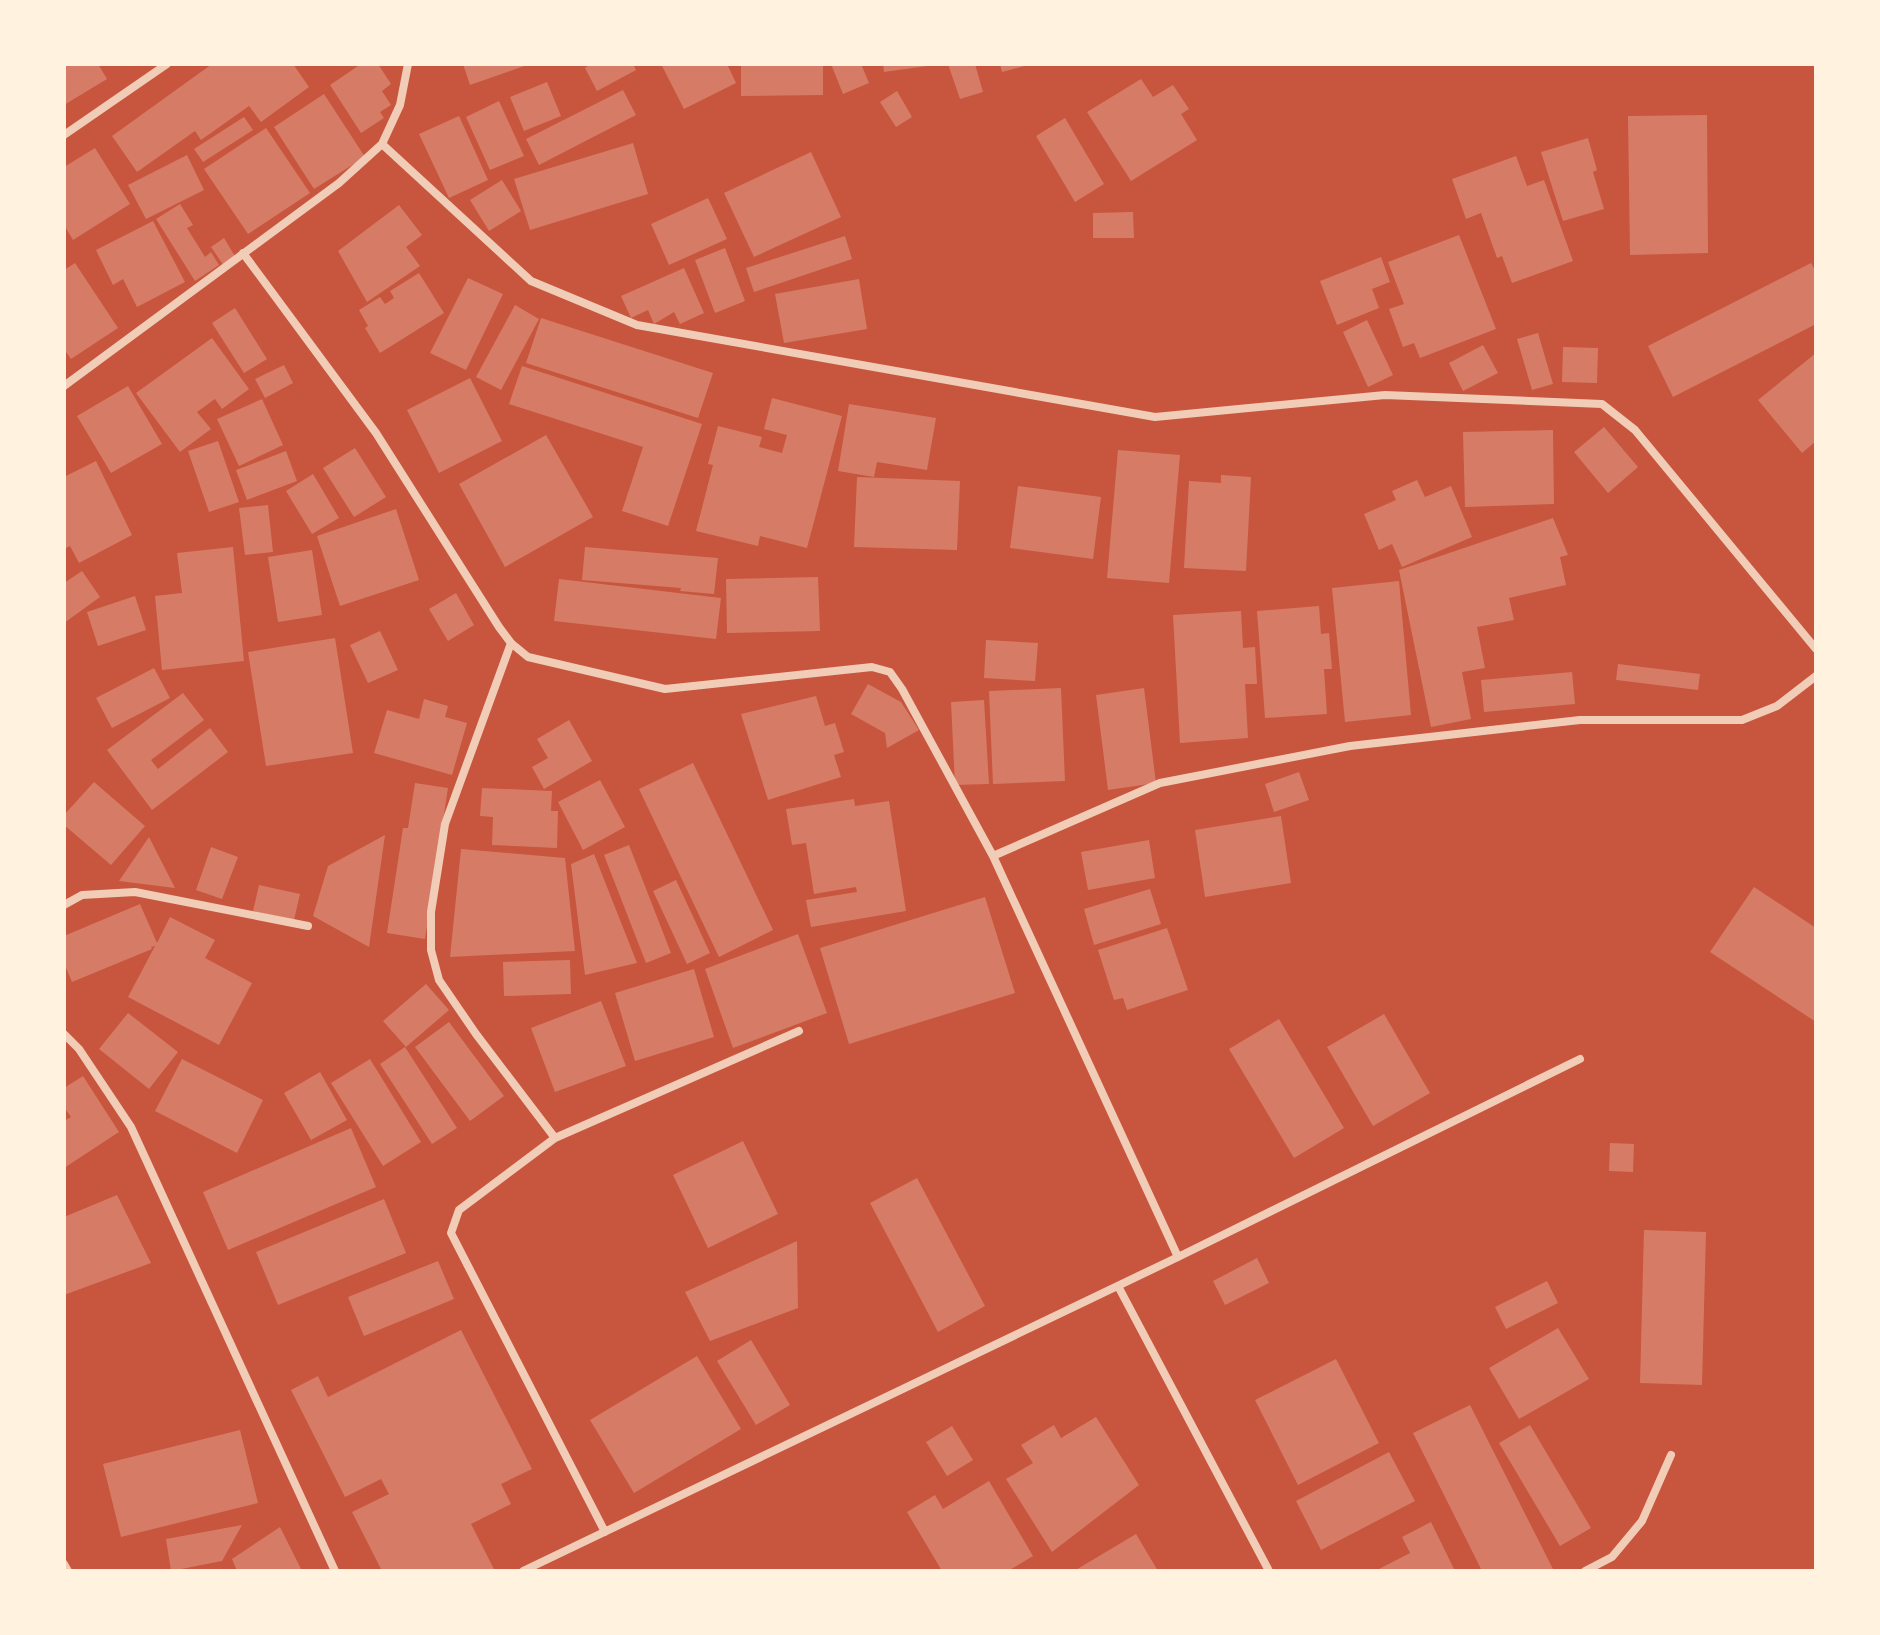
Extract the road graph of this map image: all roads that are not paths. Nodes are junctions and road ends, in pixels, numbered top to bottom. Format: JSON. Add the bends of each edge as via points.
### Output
{"nodes":[{"id":1,"x":167,"y":64,"type":"edge"},
{"id":2,"x":408,"y":64,"type":"edge"},
{"id":3,"x":64,"y":135,"type":"edge"},
{"id":4,"x":382,"y":144,"type":"junction"},
{"id":5,"x":243,"y":253,"type":"junction"},
{"id":6,"x":64,"y":386,"type":"edge"},
{"id":7,"x":511,"y":643,"type":"junction"},
{"id":8,"x":1816,"y":649,"type":"edge"},
{"id":9,"x":1816,"y":676,"type":"edge"},
{"id":10,"x":993,"y":856,"type":"junction"},
{"id":11,"x":64,"y":905,"type":"edge"},
{"id":12,"x":308,"y":926,"type":"dead end"},
{"id":13,"x":799,"y":1031,"type":"dead end"},
{"id":14,"x":64,"y":1034,"type":"edge"},
{"id":15,"x":1580,"y":1059,"type":"dead end"},
{"id":16,"x":555,"y":1138,"type":"junction"},
{"id":17,"x":1178,"y":1257,"type":"junction"},
{"id":18,"x":1118,"y":1286,"type":"junction"},
{"id":19,"x":1671,"y":1455,"type":"dead end"},
{"id":20,"x":605,"y":1532,"type":"junction"},
{"id":21,"x":64,"y":1564,"type":"edge"},
{"id":22,"x":68,"y":1571,"type":"edge"},
{"id":23,"x":335,"y":1571,"type":"edge"},
{"id":24,"x":523,"y":1571,"type":"edge"},
{"id":25,"x":1269,"y":1571,"type":"edge"},
{"id":26,"x":1585,"y":1571,"type":"edge"}],
"edges":[{"from":1,"to":3,"type":"street"},
{"from":2,"to":4,"type":"street","via":[[400,105]]},
{"from":4,"to":5,"type":"street","via":[[339,183]]},
{"from":4,"to":8,"type":"street","via":[[531,281],[637,325],[1155,417],[1385,395],[1602,404],[1635,430]]},
{"from":5,"to":6,"type":"street"},
{"from":5,"to":7,"type":"street","via":[[376,433]]},
{"from":7,"to":10,"type":"street","via":[[528,657],[665,689],[872,667],[890,672]]},
{"from":7,"to":16,"type":"street","via":[[445,824],[431,912],[431,950],[439,980]]},
{"from":9,"to":10,"type":"street","via":[[1777,706],[1742,720],[1580,720],[1350,746],[1160,783]]},
{"from":10,"to":17,"type":"street"},
{"from":11,"to":12,"type":"street","via":[[82,895],[135,892]]},
{"from":13,"to":16,"type":"street"},
{"from":14,"to":23,"type":"street","via":[[131,1127]]},
{"from":15,"to":17,"type":"street"},
{"from":16,"to":20,"type":"street","via":[[459,1210],[451,1233]]},
{"from":17,"to":18,"type":"street"},
{"from":18,"to":20,"type":"street"},
{"from":18,"to":25,"type":"street"},
{"from":19,"to":26,"type":"street","via":[[1642,1521],[1612,1557]]},
{"from":20,"to":24,"type":"street"},
{"from":21,"to":22,"type":"street"}]}
